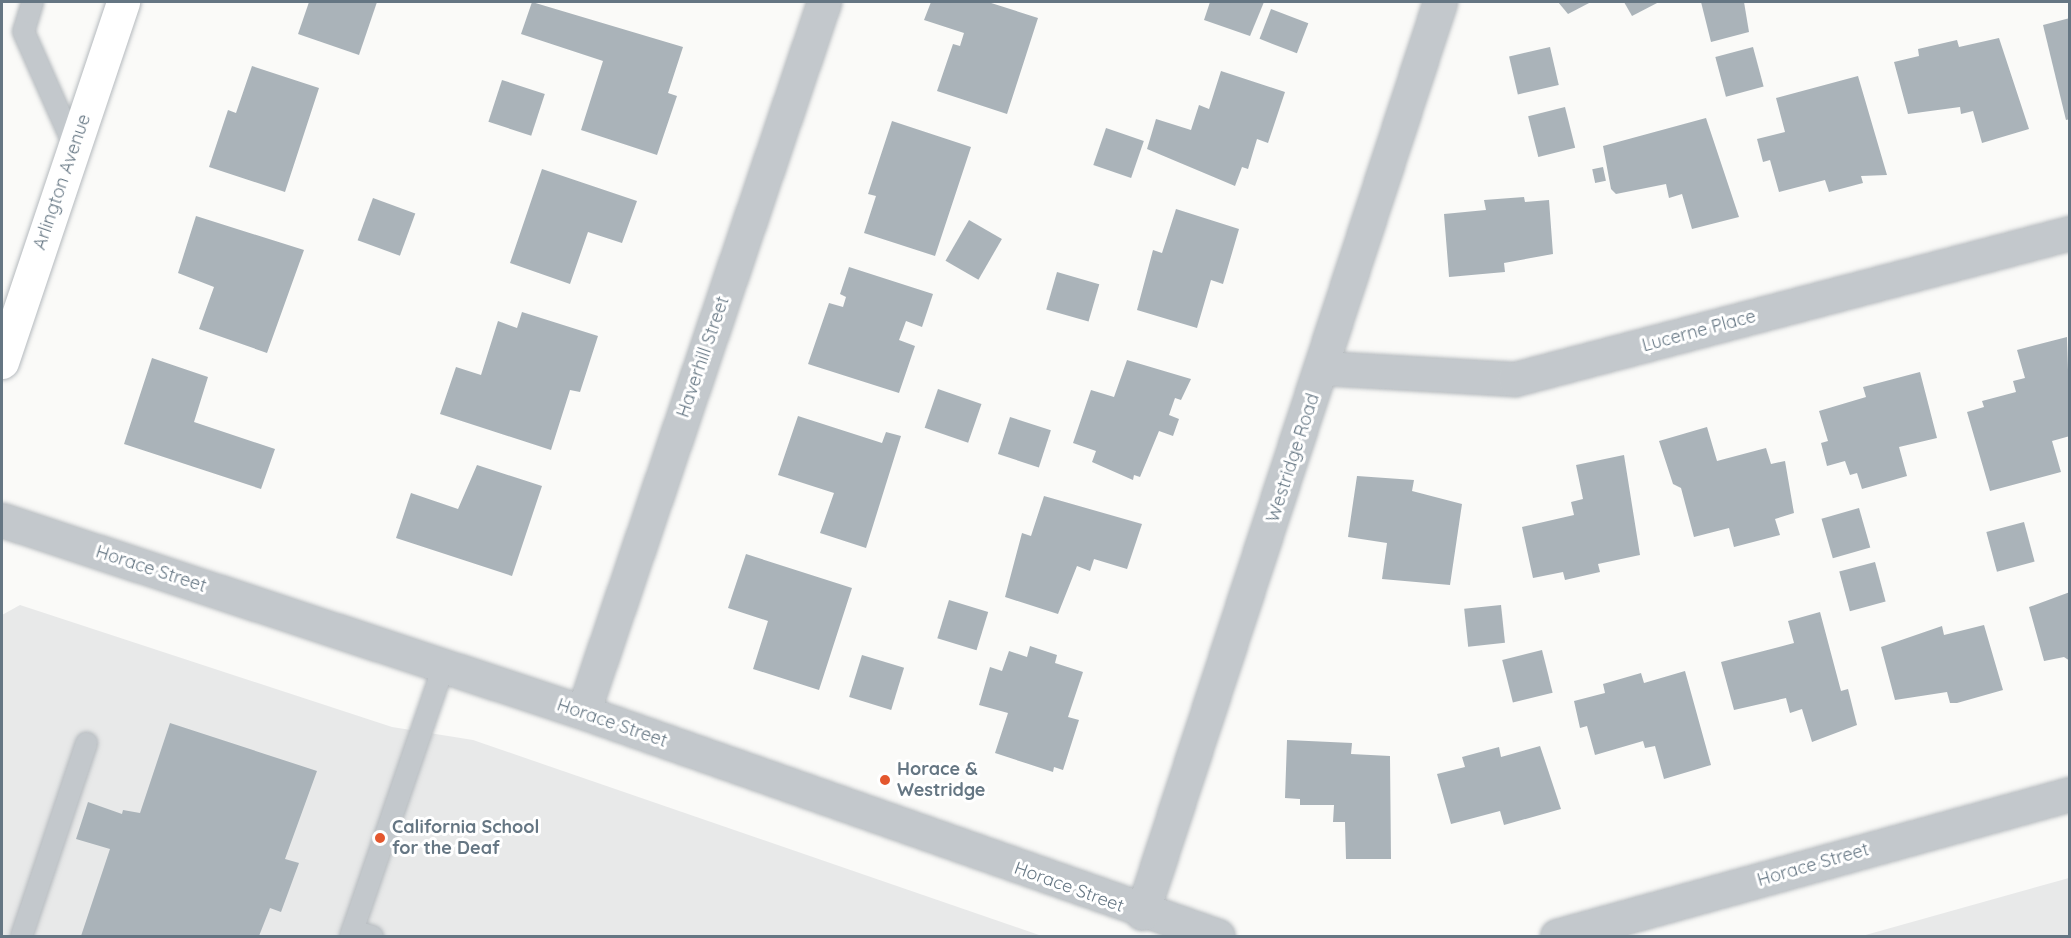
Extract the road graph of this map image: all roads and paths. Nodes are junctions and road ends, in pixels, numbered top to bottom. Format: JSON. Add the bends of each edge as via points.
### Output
{"nodes":[{"id":1,"x":32,"y":2,"type":"edge"},
{"id":2,"x":123,"y":2,"type":"edge"},
{"id":3,"x":824,"y":2,"type":"edge"},
{"id":4,"x":1440,"y":2,"type":"edge"},
{"id":5,"x":74,"y":146,"type":"junction"},
{"id":6,"x":2070,"y":233,"type":"edge"},
{"id":7,"x":2,"y":362,"type":"edge"},
{"id":8,"x":1323,"y":368,"type":"junction"},
{"id":9,"x":2,"y":520,"type":"edge"},
{"id":10,"x":443,"y":666,"type":"junction"},
{"id":11,"x":583,"y":712,"type":"junction"},
{"id":12,"x":86,"y":743,"type":"dead end"},
{"id":13,"x":2070,"y":794,"type":"edge"},
{"id":14,"x":1142,"y":913,"type":"junction"},
{"id":15,"x":358,"y":934,"type":"edge"},
{"id":16,"x":21,"y":936,"type":"edge"},
{"id":17,"x":1218,"y":936,"type":"edge"},
{"id":18,"x":1557,"y":936,"type":"edge"}],
"edges":[{"from":1,"to":5,"type":"lane","via":[[23,32]]},
{"from":2,"to":5,"type":"main road","name":"Arlington Avenue"},
{"from":3,"to":11,"type":"street","name":"Haverhill Street"},
{"from":4,"to":8,"type":"street","name":"Westridge Road"},
{"from":5,"to":7,"type":"main road","name":"Arlington Avenue"},
{"from":6,"to":8,"type":"street","name":"Lucerne Place","via":[[1515,379]]},
{"from":8,"to":14,"type":"street","name":"Westridge Road"},
{"from":9,"to":10,"type":"street","name":"Horace Street"},
{"from":10,"to":11,"type":"street","name":"Horace Street"},
{"from":10,"to":15,"type":"lane"},
{"from":11,"to":14,"type":"street","name":"Horace Street"},
{"from":12,"to":16,"type":"lane"},
{"from":13,"to":18,"type":"street","name":"Horace Street"},
{"from":14,"to":17,"type":"street","name":"Horace Street"}]}
